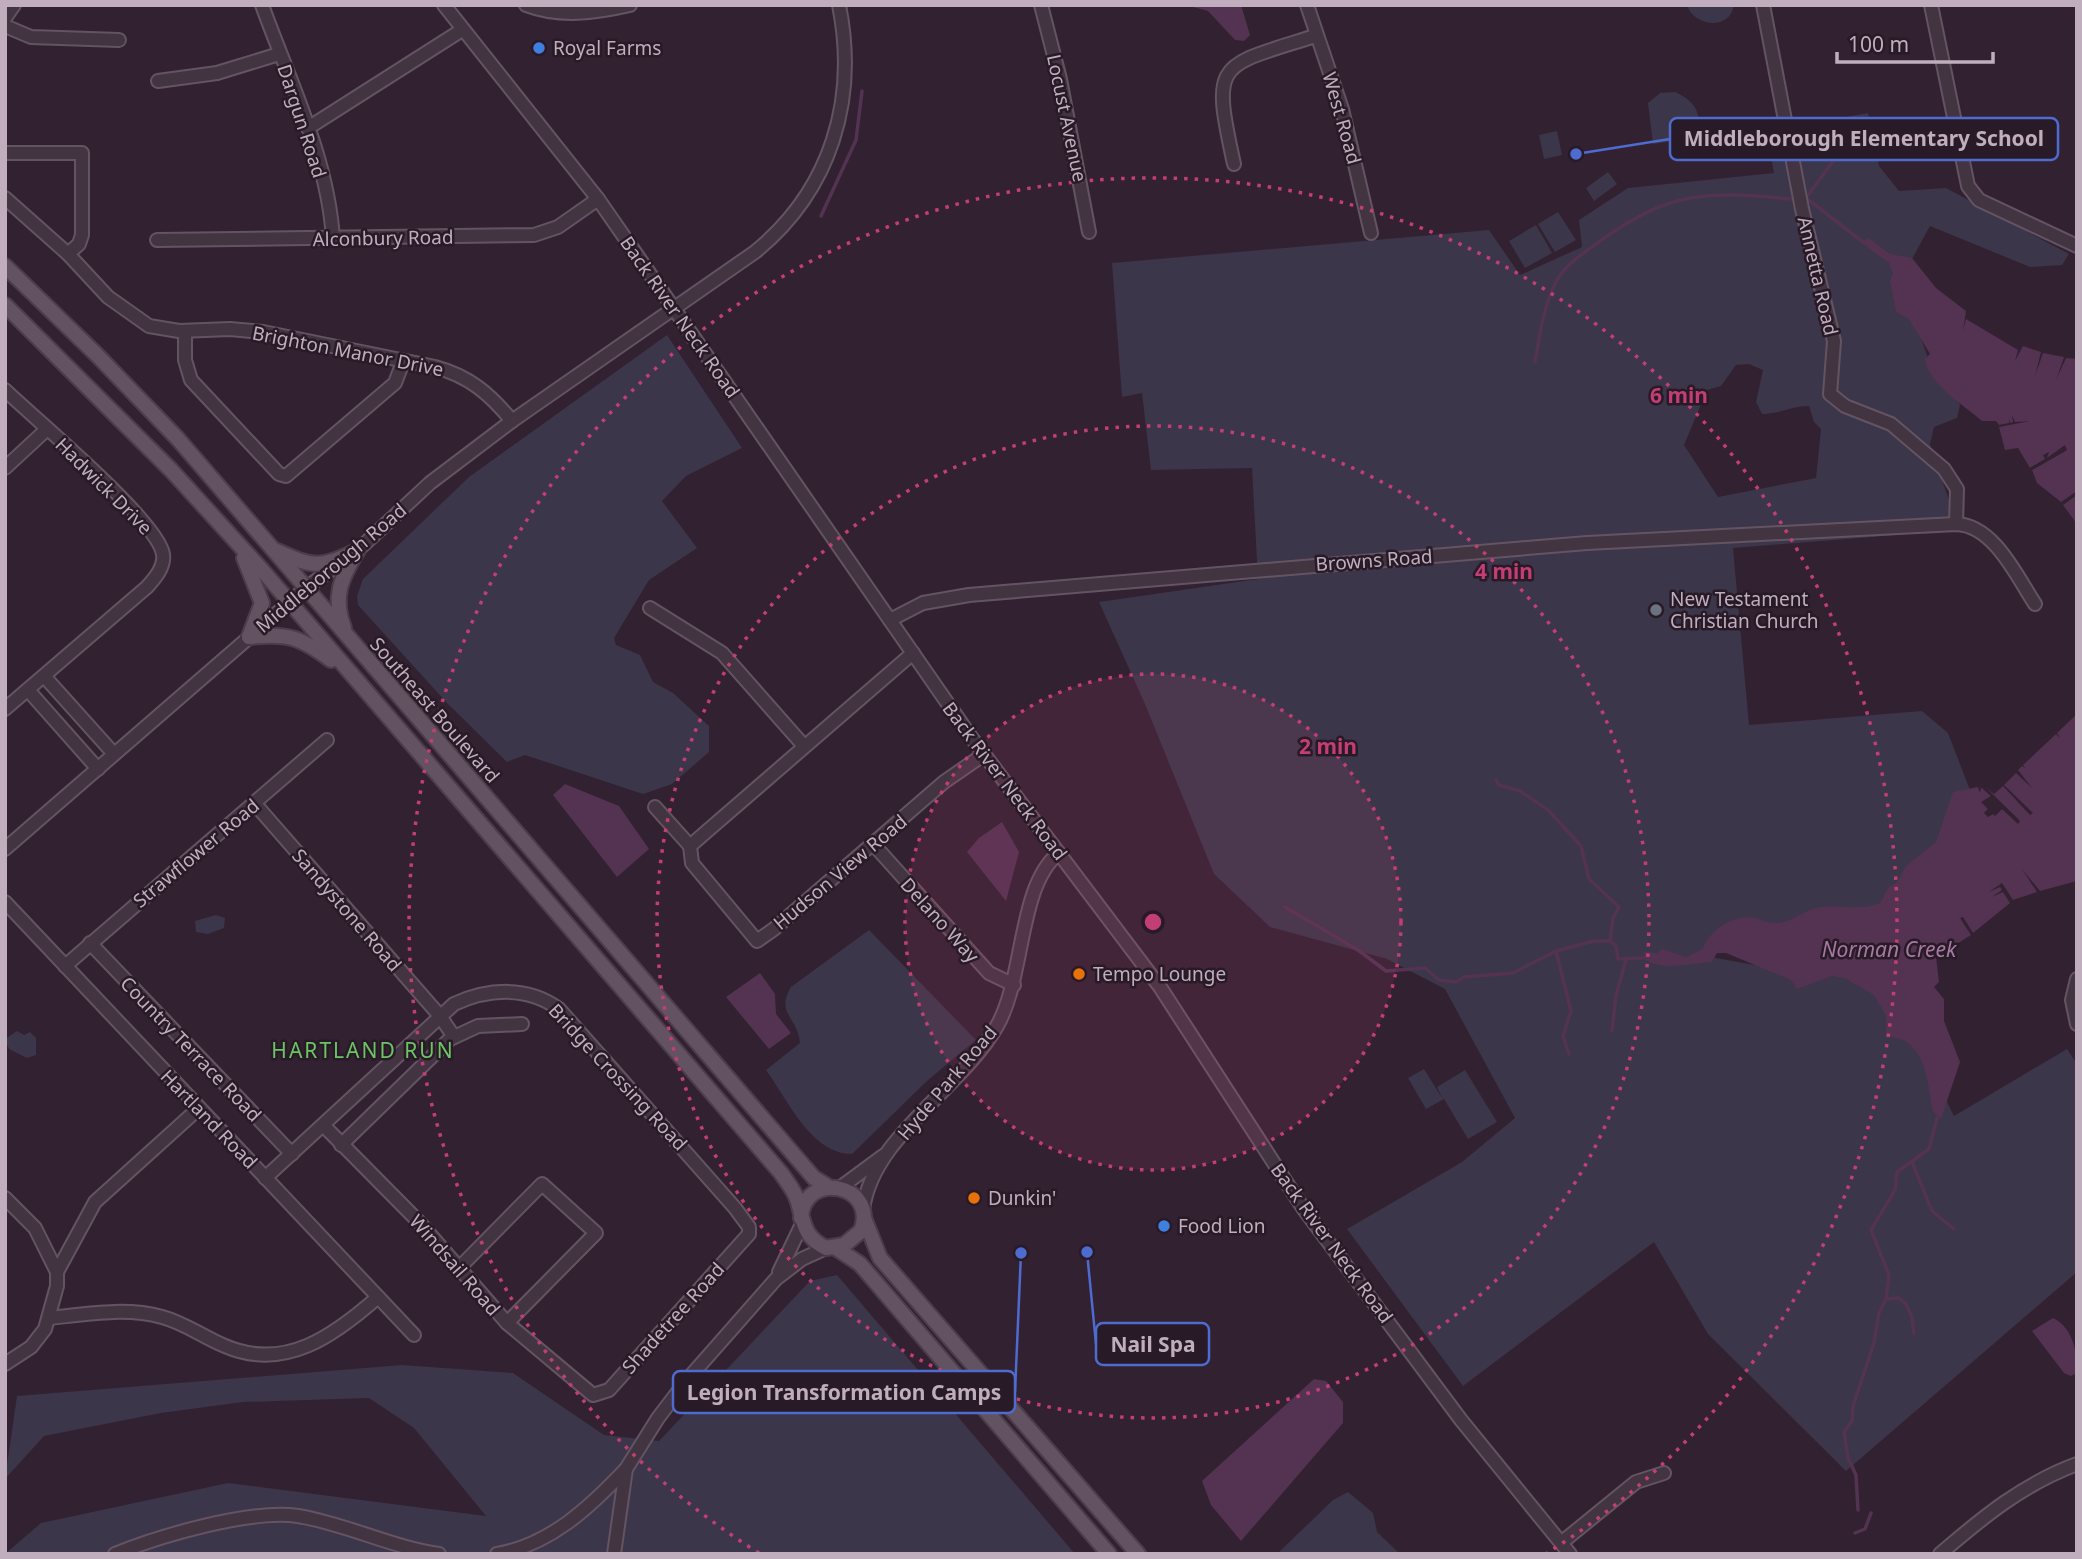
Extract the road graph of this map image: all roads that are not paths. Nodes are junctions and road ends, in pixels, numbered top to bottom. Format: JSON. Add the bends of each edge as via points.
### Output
{"nodes":[{"id":1,"x":13,"y":5,"type":"edge"},
{"id":2,"x":261,"y":5,"type":"edge"},
{"id":3,"x":444,"y":5,"type":"edge"},
{"id":4,"x":526,"y":5,"type":"edge"},
{"id":5,"x":630,"y":5,"type":"edge"},
{"id":6,"x":839,"y":5,"type":"edge"},
{"id":7,"x":1041,"y":5,"type":"edge"},
{"id":8,"x":1307,"y":5,"type":"edge"},
{"id":9,"x":1763,"y":5,"type":"edge"},
{"id":10,"x":1931,"y":5,"type":"edge"},
{"id":11,"x":543,"y":8,"type":"edge"},
{"id":12,"x":5,"y":18,"type":"edge"},
{"id":13,"x":5,"y":26,"type":"edge"},
{"id":14,"x":461,"y":30,"type":"junction"},
{"id":15,"x":1315,"y":36,"type":"junction"},
{"id":16,"x":119,"y":40,"type":"dead end"},
{"id":17,"x":279,"y":54,"type":"junction"},
{"id":18,"x":158,"y":81,"type":"dead end"},
{"id":19,"x":308,"y":128,"type":"junction"},
{"id":20,"x":5,"y":153,"type":"edge"},
{"id":21,"x":1234,"y":164,"type":"dead end"},
{"id":22,"x":5,"y":198,"type":"edge"},
{"id":23,"x":598,"y":199,"type":"junction"},
{"id":24,"x":1089,"y":232,"type":"dead end"},
{"id":25,"x":1371,"y":233,"type":"dead end"},
{"id":26,"x":333,"y":239,"type":"junction"},
{"id":27,"x":157,"y":240,"type":"dead end"},
{"id":28,"x":2077,"y":246,"type":"edge"},
{"id":29,"x":68,"y":254,"type":"junction"},
{"id":30,"x":5,"y":266,"type":"edge"},
{"id":31,"x":5,"y":305,"type":"edge"},
{"id":32,"x":674,"y":308,"type":"junction"},
{"id":33,"x":185,"y":331,"type":"junction"},
{"id":34,"x":403,"y":362,"type":"junction"},
{"id":35,"x":5,"y":390,"type":"edge"},
{"id":36,"x":512,"y":421,"type":"junction"},
{"id":37,"x":46,"y":430,"type":"junction"},
{"id":38,"x":5,"y":468,"type":"edge"},
{"id":39,"x":1956,"y":524,"type":"junction"},
{"id":40,"x":231,"y":535,"type":"junction"},
{"id":41,"x":273,"y":550,"type":"junction"},
{"id":42,"x":358,"y":550,"type":"junction"},
{"id":43,"x":306,"y":588,"type":"junction"},
{"id":44,"x":290,"y":602,"type":"junction"},
{"id":45,"x":2035,"y":604,"type":"dead end"},
{"id":46,"x":650,"y":608,"type":"dead end"},
{"id":47,"x":890,"y":620,"type":"junction"},
{"id":48,"x":249,"y":638,"type":"junction"},
{"id":49,"x":349,"y":639,"type":"junction"},
{"id":50,"x":913,"y":653,"type":"junction"},
{"id":51,"x":348,"y":672,"type":"junction"},
{"id":52,"x":44,"y":676,"type":"junction"},
{"id":53,"x":28,"y":690,"type":"junction"},
{"id":54,"x":5,"y":709,"type":"edge"},
{"id":55,"x":327,"y":740,"type":"dead end"},
{"id":56,"x":804,"y":746,"type":"junction"},
{"id":57,"x":114,"y":754,"type":"junction"},
{"id":58,"x":983,"y":755,"type":"junction"},
{"id":59,"x":98,"y":769,"type":"junction"},
{"id":60,"x":255,"y":804,"type":"junction"},
{"id":61,"x":655,"y":807,"type":"dead end"},
{"id":62,"x":874,"y":845,"type":"junction"},
{"id":63,"x":690,"y":846,"type":"junction"},
{"id":64,"x":5,"y":849,"type":"edge"},
{"id":65,"x":1059,"y":853,"type":"junction"},
{"id":66,"x":5,"y":902,"type":"edge"},
{"id":67,"x":90,"y":943,"type":"junction"},
{"id":68,"x":65,"y":966,"type":"junction"},
{"id":69,"x":2077,"y":979,"type":"edge"},
{"id":70,"x":1014,"y":985,"type":"junction"},
{"id":71,"x":440,"y":1016,"type":"junction"},
{"id":72,"x":522,"y":1024,"type":"dead end"},
{"id":73,"x":2077,"y":1024,"type":"edge"},
{"id":74,"x":454,"y":1037,"type":"junction"},
{"id":75,"x":198,"y":1109,"type":"junction"},
{"id":76,"x":324,"y":1126,"type":"junction"},
{"id":77,"x":341,"y":1145,"type":"junction"},
{"id":78,"x":292,"y":1154,"type":"junction"},
{"id":79,"x":886,"y":1154,"type":"junction"},
{"id":80,"x":265,"y":1178,"type":"junction"},
{"id":81,"x":834,"y":1186,"type":"junction"},
{"id":82,"x":5,"y":1198,"type":"edge"},
{"id":83,"x":863,"y":1214,"type":"junction"},
{"id":84,"x":802,"y":1221,"type":"junction"},
{"id":85,"x":749,"y":1234,"type":"joint"},
{"id":86,"x":831,"y":1248,"type":"junction"},
{"id":87,"x":459,"y":1268,"type":"junction"},
{"id":88,"x":57,"y":1272,"type":"junction"},
{"id":89,"x":776,"y":1279,"type":"junction"},
{"id":90,"x":378,"y":1297,"type":"junction"},
{"id":91,"x":50,"y":1318,"type":"junction"},
{"id":92,"x":507,"y":1323,"type":"junction"},
{"id":93,"x":414,"y":1335,"type":"dead end"},
{"id":94,"x":5,"y":1364,"type":"edge"},
{"id":95,"x":593,"y":1395,"type":"joint"},
{"id":96,"x":2077,"y":1465,"type":"edge"},
{"id":97,"x":626,"y":1469,"type":"junction"},
{"id":98,"x":1664,"y":1473,"type":"dead end"},
{"id":99,"x":1561,"y":1543,"type":"junction"},
{"id":100,"x":114,"y":1554,"type":"edge"},
{"id":101,"x":439,"y":1554,"type":"edge"},
{"id":102,"x":497,"y":1554,"type":"edge"},
{"id":103,"x":614,"y":1554,"type":"edge"},
{"id":104,"x":1110,"y":1554,"type":"edge"},
{"id":105,"x":1138,"y":1554,"type":"edge"},
{"id":106,"x":1570,"y":1554,"type":"edge"},
{"id":107,"x":1940,"y":1554,"type":"edge"}],
"edges":[{"from":1,"to":12,"type":"street"},
{"from":2,"to":17,"type":"street","name":"Dargun Road"},
{"from":3,"to":14,"type":"street","name":"Back River Neck Road"},
{"from":4,"to":11,"type":"street"},
{"from":5,"to":11,"type":"street","via":[[577,13]]},
{"from":6,"to":32,"type":"street","name":"Middleborough Road","via":[[846,60],[842,112],[815,185],[772,239]]},
{"from":7,"to":24,"type":"street","name":"Locust Avenue"},
{"from":8,"to":15,"type":"street","name":"West Road"},
{"from":9,"to":39,"type":"street","name":"Annetta Road","via":[[1802,209],[1834,341],[1830,394],[1845,406],[1891,424],[1944,469],[1956,489]]},
{"from":10,"to":28,"type":"street","via":[[1968,186],[1979,200]]},
{"from":13,"to":16,"type":"street","via":[[31,37]]},
{"from":14,"to":19,"type":"street"},
{"from":14,"to":23,"type":"street","name":"Back River Neck Road"},
{"from":15,"to":21,"type":"street","via":[[1242,60],[1227,73],[1221,95]]},
{"from":15,"to":25,"type":"street","name":"West Road","via":[[1342,109]]},
{"from":17,"to":18,"type":"street","via":[[216,73]]},
{"from":17,"to":19,"type":"street","name":"Dargun Road"},
{"from":19,"to":26,"type":"street","name":"Dargun Road"},
{"from":20,"to":29,"type":"street","via":[[82,153],[82,235]]},
{"from":22,"to":29,"type":"street","name":"Brighton Manor Drive"},
{"from":23,"to":26,"type":"street","name":"Alconbury Road","via":[[558,228],[534,235]]},
{"from":23,"to":32,"type":"street","name":"Back River Neck Road"},
{"from":26,"to":27,"type":"street","name":"Alconbury Road"},
{"from":29,"to":33,"type":"street","name":"Brighton Manor Drive","via":[[108,297],[140,322]]},
{"from":30,"to":41,"type":"main road","name":"Southeast Boulevard","via":[[160,420]]},
{"from":31,"to":40,"type":"main road"},
{"from":32,"to":36,"type":"street","name":"Middleborough Road"},
{"from":32,"to":47,"type":"street","name":"Back River Neck Road"},
{"from":33,"to":34,"type":"street","name":"Brighton Manor Drive","via":[[263,332]]},
{"from":33,"to":34,"type":"street","via":[[185,360],[191,380],[286,477],[395,383]]},
{"from":34,"to":36,"type":"street","name":"Brighton Manor Drive","via":[[460,375],[494,399]]},
{"from":35,"to":37,"type":"street","name":"Hadwick Drive"},
{"from":36,"to":42,"type":"street","name":"Middleborough Road","via":[[430,482]]},
{"from":37,"to":38,"type":"street"},
{"from":37,"to":52,"type":"street","name":"Hadwick Drive","via":[[71,449],[152,532],[163,561],[147,587]]},
{"from":39,"to":45,"type":"street","name":"Browns Road","via":[[1989,539]]},
{"from":39,"to":47,"type":"street","name":"Browns Road","via":[[1587,543],[969,595],[923,603]]},
{"from":40,"to":44,"type":"main road"},
{"from":40,"to":48,"type":"main road","via":[[262,603]]},
{"from":41,"to":42,"type":"main road","via":[[308,565],[333,563]]},
{"from":41,"to":43,"type":"main road","name":"Southeast Boulevard"},
{"from":42,"to":43,"type":"street","name":"Middleborough Road"},
{"from":42,"to":49,"type":"main road","via":[[338,590],[338,612]]},
{"from":43,"to":44,"type":"street","name":"Middleborough Road"},
{"from":43,"to":49,"type":"main road","name":"Southeast Boulevard"},
{"from":44,"to":48,"type":"street","name":"Middleborough Road"},
{"from":44,"to":51,"type":"main road"},
{"from":46,"to":56,"type":"street","via":[[722,653]]},
{"from":47,"to":50,"type":"street","name":"Back River Neck Road"},
{"from":48,"to":51,"type":"main road","via":[[287,635],[302,640]]},
{"from":48,"to":57,"type":"street","name":"Middleborough Road"},
{"from":49,"to":81,"type":"main road","name":"Southeast Boulevard","via":[[814,1178]]},
{"from":50,"to":56,"type":"street"},
{"from":50,"to":58,"type":"street","name":"Back River Neck Road"},
{"from":51,"to":84,"type":"main road","via":[[781,1172],[798,1200]]},
{"from":52,"to":53,"type":"street"},
{"from":52,"to":57,"type":"street"},
{"from":53,"to":54,"type":"street"},
{"from":53,"to":59,"type":"street"},
{"from":55,"to":60,"type":"street","name":"Strawflower Road"},
{"from":56,"to":63,"type":"street"},
{"from":57,"to":59,"type":"street","name":"Middleborough Road"},
{"from":58,"to":62,"type":"street","name":"Hudson View Road","via":[[944,782]]},
{"from":58,"to":65,"type":"street","name":"Back River Neck Road"},
{"from":59,"to":64,"type":"street","name":"Middleborough Road"},
{"from":60,"to":67,"type":"street","name":"Strawflower Road"},
{"from":60,"to":71,"type":"street","name":"Sandystone Road"},
{"from":61,"to":63,"type":"street","name":"Hudson View Road"},
{"from":62,"to":63,"type":"street","name":"Hudson View Road","via":[[757,941],[692,863]]},
{"from":62,"to":70,"type":"street","name":"Delano Way","via":[[989,973]]},
{"from":65,"to":70,"type":"street","name":"Hyde Park Road","via":[[1037,880]]},
{"from":65,"to":99,"type":"street","name":"Back River Neck Road","via":[[1172,1003],[1303,1208],[1461,1420]]},
{"from":66,"to":68,"type":"street","name":"Hartland Road"},
{"from":67,"to":68,"type":"street","name":"Strawflower Road"},
{"from":67,"to":78,"type":"street","name":"Country Terrace Road"},
{"from":68,"to":75,"type":"street","name":"Hartland Road"},
{"from":69,"to":73,"type":"street","via":[[2072,1000]]},
{"from":70,"to":79,"type":"street","name":"Hyde Park Road","via":[[990,1038]]},
{"from":71,"to":74,"type":"street","name":"Sandystone Road"},
{"from":71,"to":76,"type":"street","name":"Bridge Crossing Road"},
{"from":71,"to":85,"type":"street","name":"Bridge Crossing Road","via":[[454,1004],[488,993],[521,992],[548,1001],[698,1165],[744,1220]]},
{"from":72,"to":74,"type":"street","via":[[486,1024]]},
{"from":74,"to":77,"type":"street"},
{"from":75,"to":80,"type":"street","name":"Hartland Road"},
{"from":75,"to":88,"type":"street","via":[[95,1202]]},
{"from":76,"to":77,"type":"street","name":"Windsail Road"},
{"from":76,"to":78,"type":"street","name":"Bridge Crossing Road"},
{"from":77,"to":87,"type":"street","name":"Windsail Road","via":[[421,1223]]},
{"from":78,"to":80,"type":"street","name":"Bridge Crossing Road"},
{"from":79,"to":81,"type":"street","name":"Hyde Park Road"},
{"from":79,"to":83,"type":"street","name":"Hyde Park Road","via":[[866,1193]]},
{"from":80,"to":90,"type":"street","name":"Hartland Road"},
{"from":81,"to":83,"type":"main road","via":[[854,1194]]},
{"from":81,"to":84,"type":"main road","via":[[815,1191],[806,1201]]},
{"from":82,"to":88,"type":"street","via":[[35,1228]]},
{"from":83,"to":86,"type":"main road","via":[[861,1231]]},
{"from":83,"to":105,"type":"main road","via":[[880,1258]]},
{"from":84,"to":86,"type":"main road","via":[[815,1242]]},
{"from":84,"to":89,"type":"street"},
{"from":85,"to":95,"type":"street","name":"Shadetree Road","via":[[609,1390]]},
{"from":86,"to":89,"type":"street","via":[[802,1259]]},
{"from":86,"to":104,"type":"main road","via":[[860,1264]]},
{"from":87,"to":92,"type":"street","name":"Windsail Road"},
{"from":87,"to":92,"type":"street","via":[[542,1184],[596,1233]]},
{"from":88,"to":91,"type":"street"},
{"from":89,"to":97,"type":"street","via":[[687,1380]]},
{"from":90,"to":91,"type":"street","via":[[311,1346],[266,1356],[229,1348],[185,1325],[148,1314]]},
{"from":90,"to":93,"type":"street","name":"Hartland Road"},
{"from":91,"to":94,"type":"street","via":[[31,1347]]},
{"from":92,"to":95,"type":"street","name":"Windsail Road"},
{"from":96,"to":107,"type":"street","via":[[2001,1502]]},
{"from":97,"to":102,"type":"street","via":[[557,1531]]},
{"from":97,"to":103,"type":"street"},
{"from":98,"to":99,"type":"street","via":[[1636,1482]]},
{"from":99,"to":106,"type":"street","name":"Back River Neck Road"},
{"from":100,"to":101,"type":"street","via":[[209,1526],[284,1515]]}]}
